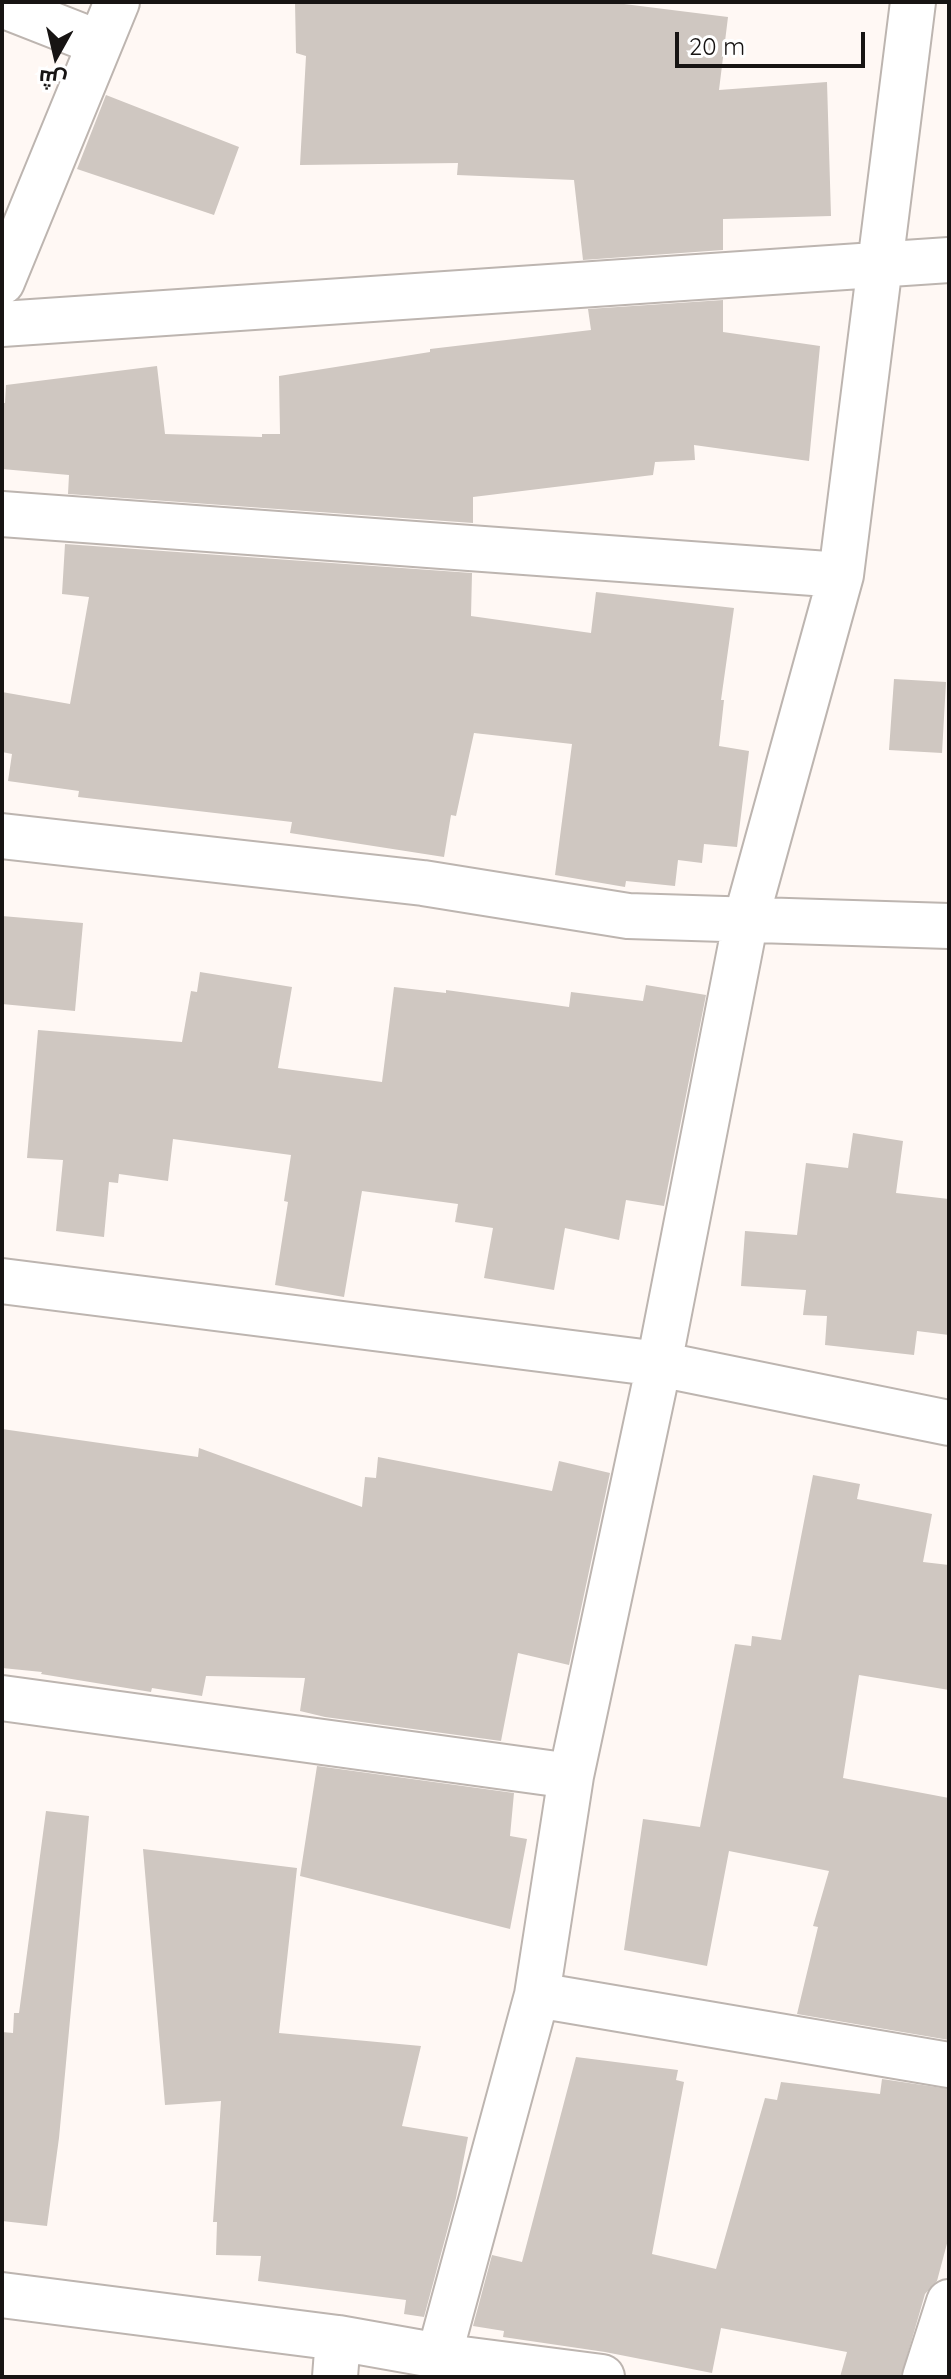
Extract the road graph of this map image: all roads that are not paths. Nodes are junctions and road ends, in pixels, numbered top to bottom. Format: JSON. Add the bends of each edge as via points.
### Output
{"nodes":[{"id":1,"x":117,"y":2,"type":"edge"},
{"id":2,"x":913,"y":2,"type":"edge"},
{"id":3,"x":2,"y":5,"type":"edge"},
{"id":4,"x":99,"y":43,"type":"junction"},
{"id":5,"x":949,"y":260,"type":"edge"},
{"id":6,"x":878,"y":266,"type":"junction"},
{"id":7,"x":2,"y":282,"type":"edge"},
{"id":8,"x":2,"y":324,"type":"edge"},
{"id":9,"x":2,"y":514,"type":"edge"},
{"id":10,"x":841,"y":575,"type":"junction"},
{"id":11,"x":2,"y":836,"type":"edge"},
{"id":12,"x":746,"y":919,"type":"junction"},
{"id":13,"x":949,"y":926,"type":"edge"},
{"id":14,"x":2,"y":1281,"type":"edge"},
{"id":15,"x":659,"y":1364,"type":"junction"},
{"id":16,"x":949,"y":1423,"type":"edge"},
{"id":17,"x":2,"y":1698,"type":"edge"},
{"id":18,"x":571,"y":1776,"type":"junction"},
{"id":19,"x":537,"y":1995,"type":"junction"},
{"id":20,"x":949,"y":2065,"type":"edge"},
{"id":21,"x":2,"y":2295,"type":"edge"},
{"id":22,"x":949,"y":2302,"type":"edge"},
{"id":23,"x":439,"y":2356,"type":"junction"},
{"id":24,"x":337,"y":2357,"type":"edge"},
{"id":25,"x":602,"y":2377,"type":"edge"},
{"id":26,"x":925,"y":2377,"type":"edge"}],
"edges":[{"from":1,"to":4,"type":"street"},
{"from":2,"to":6,"type":"street"},
{"from":3,"to":4,"type":"street"},
{"from":4,"to":7,"type":"street"},
{"from":5,"to":6,"type":"street"},
{"from":6,"to":8,"type":"street"},
{"from":6,"to":10,"type":"street"},
{"from":9,"to":10,"type":"street"},
{"from":10,"to":12,"type":"street"},
{"from":11,"to":12,"type":"street","via":[[423,883],[628,916]]},
{"from":12,"to":13,"type":"street"},
{"from":12,"to":15,"type":"street"},
{"from":14,"to":15,"type":"street"},
{"from":15,"to":16,"type":"street"},
{"from":15,"to":18,"type":"street"},
{"from":17,"to":18,"type":"street"},
{"from":18,"to":19,"type":"street"},
{"from":19,"to":20,"type":"street"},
{"from":19,"to":23,"type":"street"},
{"from":21,"to":24,"type":"street"},
{"from":22,"to":26,"type":"street"},
{"from":23,"to":24,"type":"street"},
{"from":23,"to":25,"type":"street"}]}
